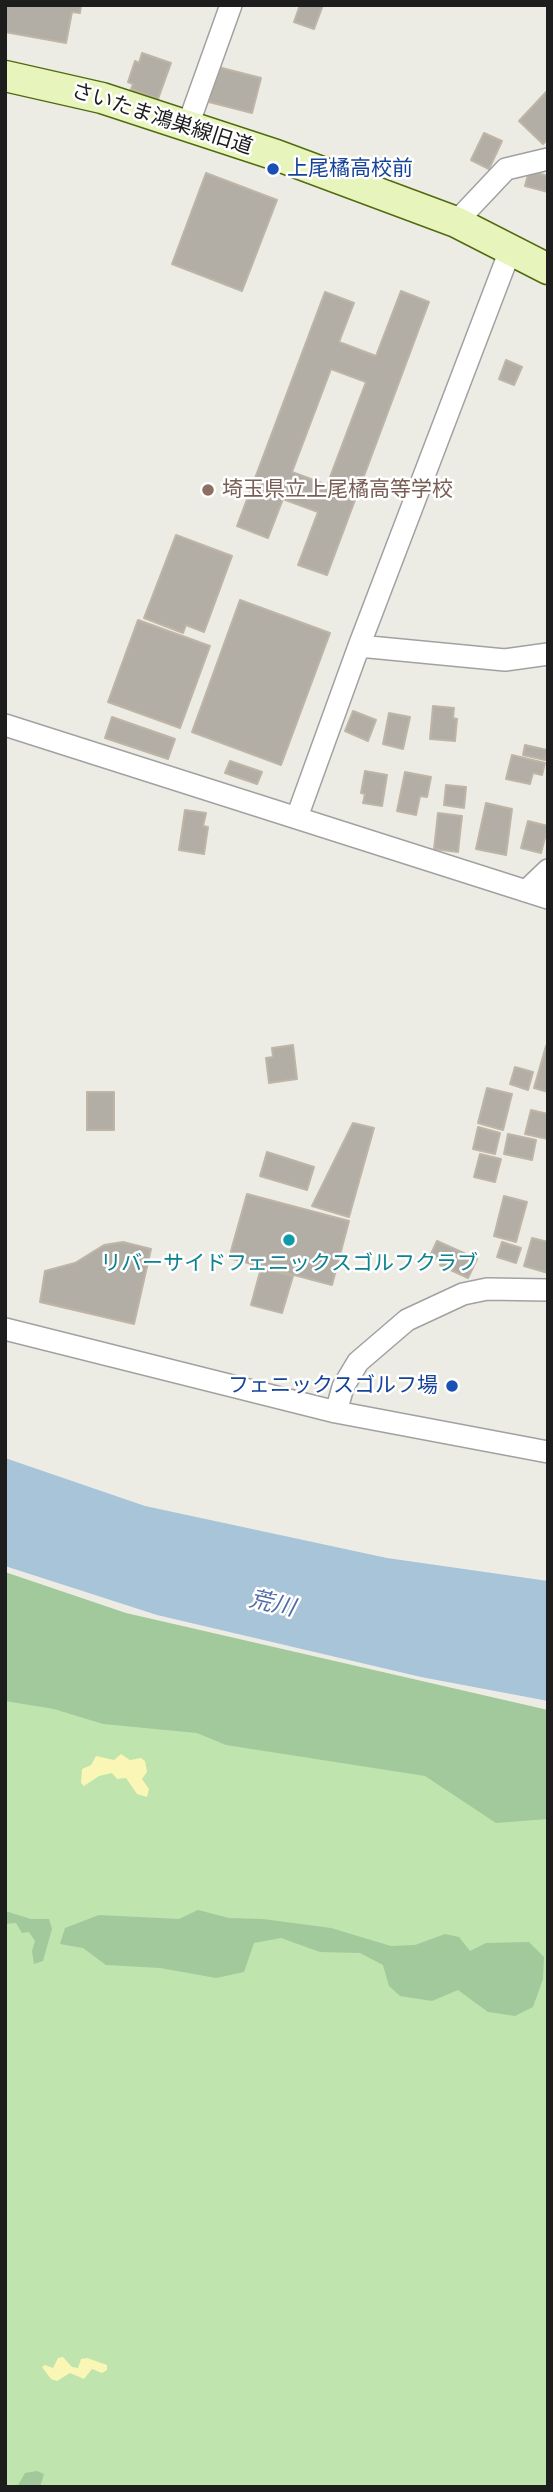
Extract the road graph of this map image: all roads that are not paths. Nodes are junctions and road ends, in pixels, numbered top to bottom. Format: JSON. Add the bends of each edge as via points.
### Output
{"nodes":[{"id":1,"x":231,"y":5,"type":"edge"},
{"id":2,"x":5,"y":76,"type":"edge"},
{"id":3,"x":188,"y":125,"type":"junction"},
{"id":4,"x":548,"y":159,"type":"edge"},
{"id":5,"x":456,"y":222,"type":"junction"},
{"id":6,"x":511,"y":248,"type":"junction"},
{"id":7,"x":548,"y":269,"type":"edge"},
{"id":8,"x":359,"y":646,"type":"junction"},
{"id":9,"x":548,"y":654,"type":"edge"},
{"id":10,"x":5,"y":725,"type":"edge"},
{"id":11,"x":297,"y":817,"type":"junction"},
{"id":12,"x":548,"y":870,"type":"edge"},
{"id":13,"x":526,"y":891,"type":"junction"},
{"id":14,"x":548,"y":898,"type":"edge"},
{"id":15,"x":548,"y":1290,"type":"edge"},
{"id":16,"x":5,"y":1329,"type":"edge"},
{"id":17,"x":336,"y":1412,"type":"junction"},
{"id":18,"x":548,"y":1452,"type":"edge"}],
"edges":[{"from":1,"to":3,"type":"street"},
{"from":2,"to":3,"type":"street","name":"さいたま鴻巣線旧道","via":[[92,95]]},
{"from":3,"to":5,"type":"street","name":"さいたま鴻巣線旧道"},
{"from":4,"to":5,"type":"street","via":[[506,169]]},
{"from":5,"to":6,"type":"street","name":"さいたま鴻巣線旧道"},
{"from":6,"to":7,"type":"street","name":"さいたま鴻巣線旧道"},
{"from":6,"to":8,"type":"street"},
{"from":8,"to":9,"type":"street","via":[[505,660]]},
{"from":8,"to":11,"type":"street"},
{"from":10,"to":11,"type":"street"},
{"from":11,"to":13,"type":"street"},
{"from":12,"to":13,"type":"street"},
{"from":13,"to":14,"type":"street"},
{"from":15,"to":17,"type":"street","via":[[488,1289],[463,1294],[407,1320],[358,1362],[343,1387]]},
{"from":16,"to":17,"type":"street"},
{"from":17,"to":18,"type":"street"}]}
